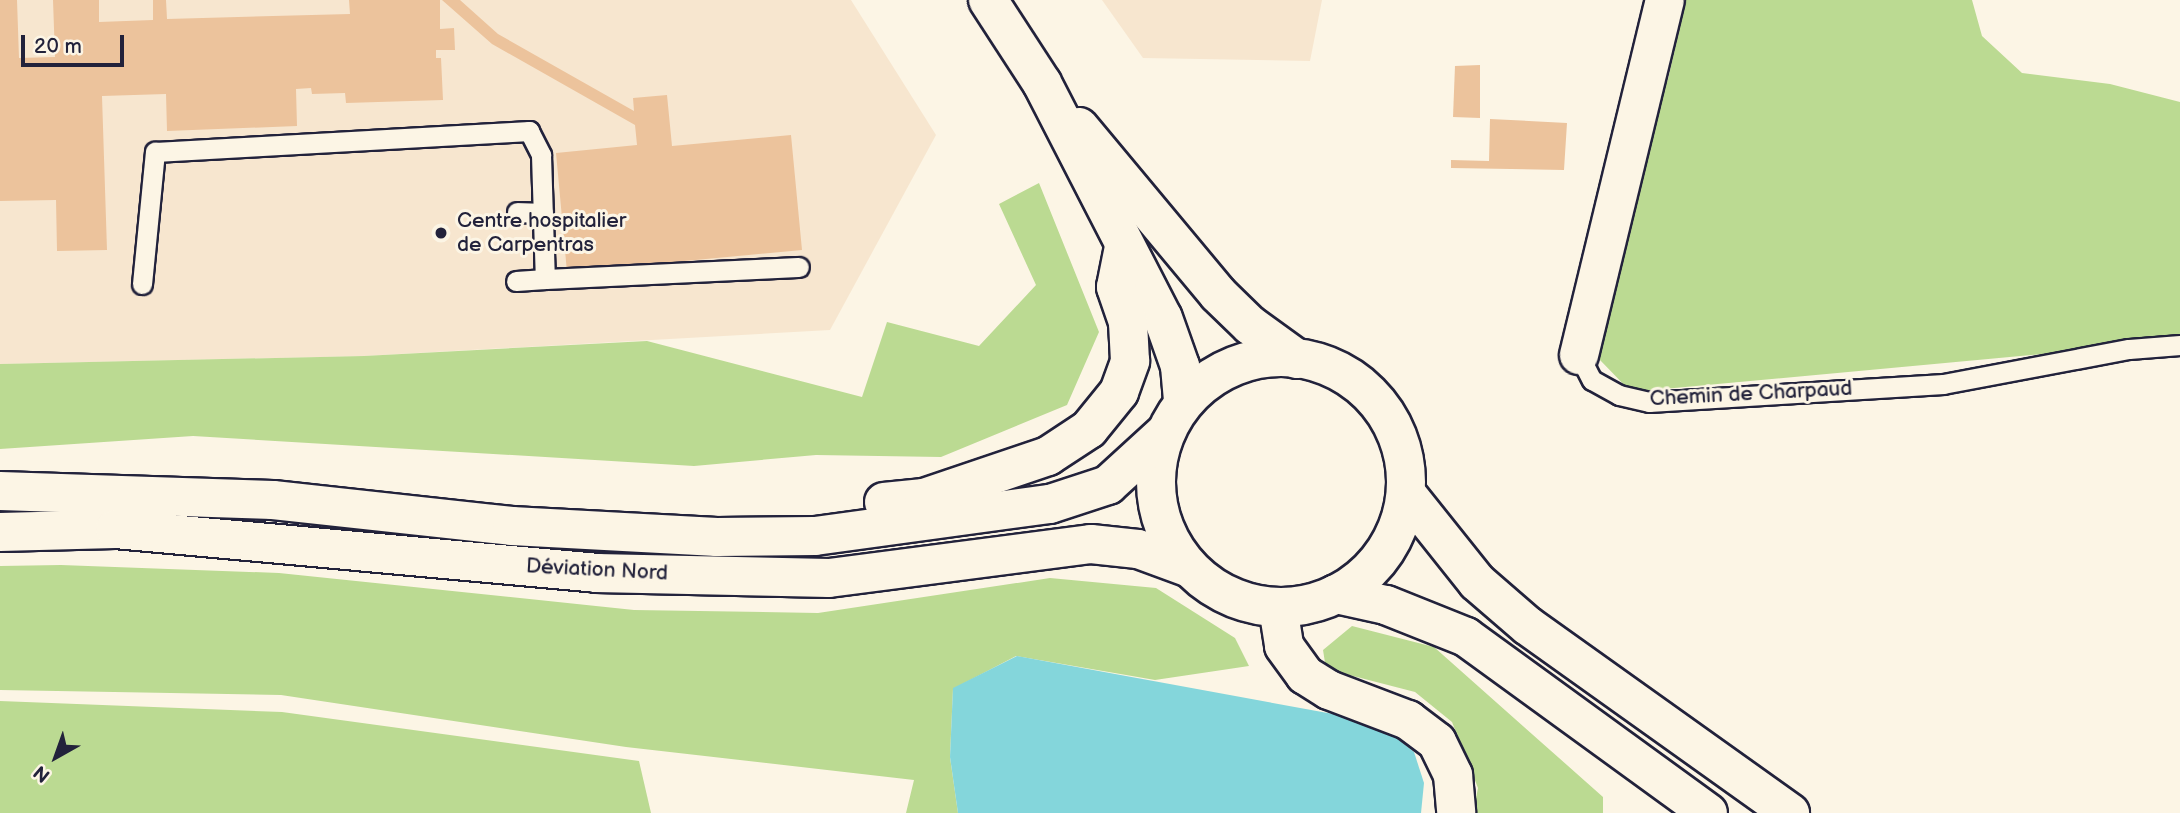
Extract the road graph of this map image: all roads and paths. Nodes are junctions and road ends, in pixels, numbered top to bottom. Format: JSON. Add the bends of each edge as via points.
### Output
{"nodes":[{"id":1,"x":988,"y":0,"type":"edge"},
{"id":2,"x":1665,"y":0,"type":"edge"},
{"id":3,"x":1042,"y":83,"type":"junction"},
{"id":4,"x":517,"y":212,"type":"dead end"},
{"id":5,"x":543,"y":213,"type":"junction"},
{"id":6,"x":1124,"y":247,"type":"junction"},
{"id":7,"x":799,"y":267,"type":"dead end"},
{"id":8,"x":545,"y":279,"type":"junction"},
{"id":9,"x":516,"y":281,"type":"dead end"},
{"id":10,"x":142,"y":284,"type":"dead end"},
{"id":11,"x":2180,"y":345,"type":"edge"},
{"id":12,"x":1578,"y":355,"type":"joint"},
{"id":13,"x":1297,"y":359,"type":"junction"},
{"id":14,"x":1174,"y":418,"type":"junction"},
{"id":15,"x":0,"y":491,"type":"edge"},
{"id":16,"x":1406,"y":494,"type":"junction"},
{"id":17,"x":0,"y":532,"type":"edge"},
{"id":18,"x":840,"y":533,"type":"junction"},
{"id":19,"x":1190,"y":568,"type":"junction"},
{"id":20,"x":1336,"y":594,"type":"junction"},
{"id":21,"x":1278,"y":607,"type":"junction"},
{"id":22,"x":1456,"y":813,"type":"edge"},
{"id":23,"x":1708,"y":813,"type":"edge"},
{"id":24,"x":1790,"y":813,"type":"edge"}],
"edges":[{"from":1,"to":3,"type":"main road"},
{"from":2,"to":12,"type":"main road","name":"Chemin de Charpaud"},
{"from":3,"to":6,"type":"main road"},
{"from":3,"to":13,"type":"main road","via":[[1218,294],[1250,325]]},
{"from":4,"to":5,"type":"lane"},
{"from":5,"to":8,"type":"lane"},
{"from":5,"to":10,"type":"lane","via":[[541,155],[529,131],[155,152]]},
{"from":6,"to":14,"type":"main road","via":[[1163,318],[1180,366]]},
{"from":6,"to":18,"type":"main road","via":[[1116,288],[1128,322],[1130,361],[1119,392],[1089,429],[1048,456],[967,484],[923,498],[864,505]]},
{"from":7,"to":8,"type":"lane"},
{"from":8,"to":9,"type":"lane"},
{"from":11,"to":12,"type":"lane","name":"Chemin de Charpaud","via":[[2129,349],[1943,384],[1650,402],[1619,395],[1592,380]]},
{"from":13,"to":14,"type":"main road","via":[[1247,360],[1212,376]]},
{"from":13,"to":16,"type":"main road","via":[[1329,365],[1366,389],[1402,442]]},
{"from":14,"to":18,"type":"main road","name":"Déviation Nord","via":[[1108,485],[1050,504]]},
{"from":14,"to":19,"type":"main road","via":[[1155,480],[1164,527]]},
{"from":15,"to":18,"type":"main road","name":"Déviation Nord","via":[[273,500],[512,526],[717,537]]},
{"from":16,"to":20,"type":"main road","via":[[1391,545],[1367,574]]},
{"from":16,"to":24,"type":"main road","via":[[1477,582],[1528,626]]},
{"from":17,"to":19,"type":"main road","name":"Déviation Nord","via":[[115,529],[596,573],[830,578],[1091,544],[1138,549]]},
{"from":19,"to":21,"type":"main road","via":[[1234,598]]},
{"from":20,"to":21,"type":"main road","via":[[1312,603]]},
{"from":20,"to":23,"type":"main road","via":[[1386,605],[1466,638]]},
{"from":21,"to":22,"type":"main road","via":[[1284,646],[1305,675],[1329,690],[1408,720],[1437,742],[1453,775]]}]}
